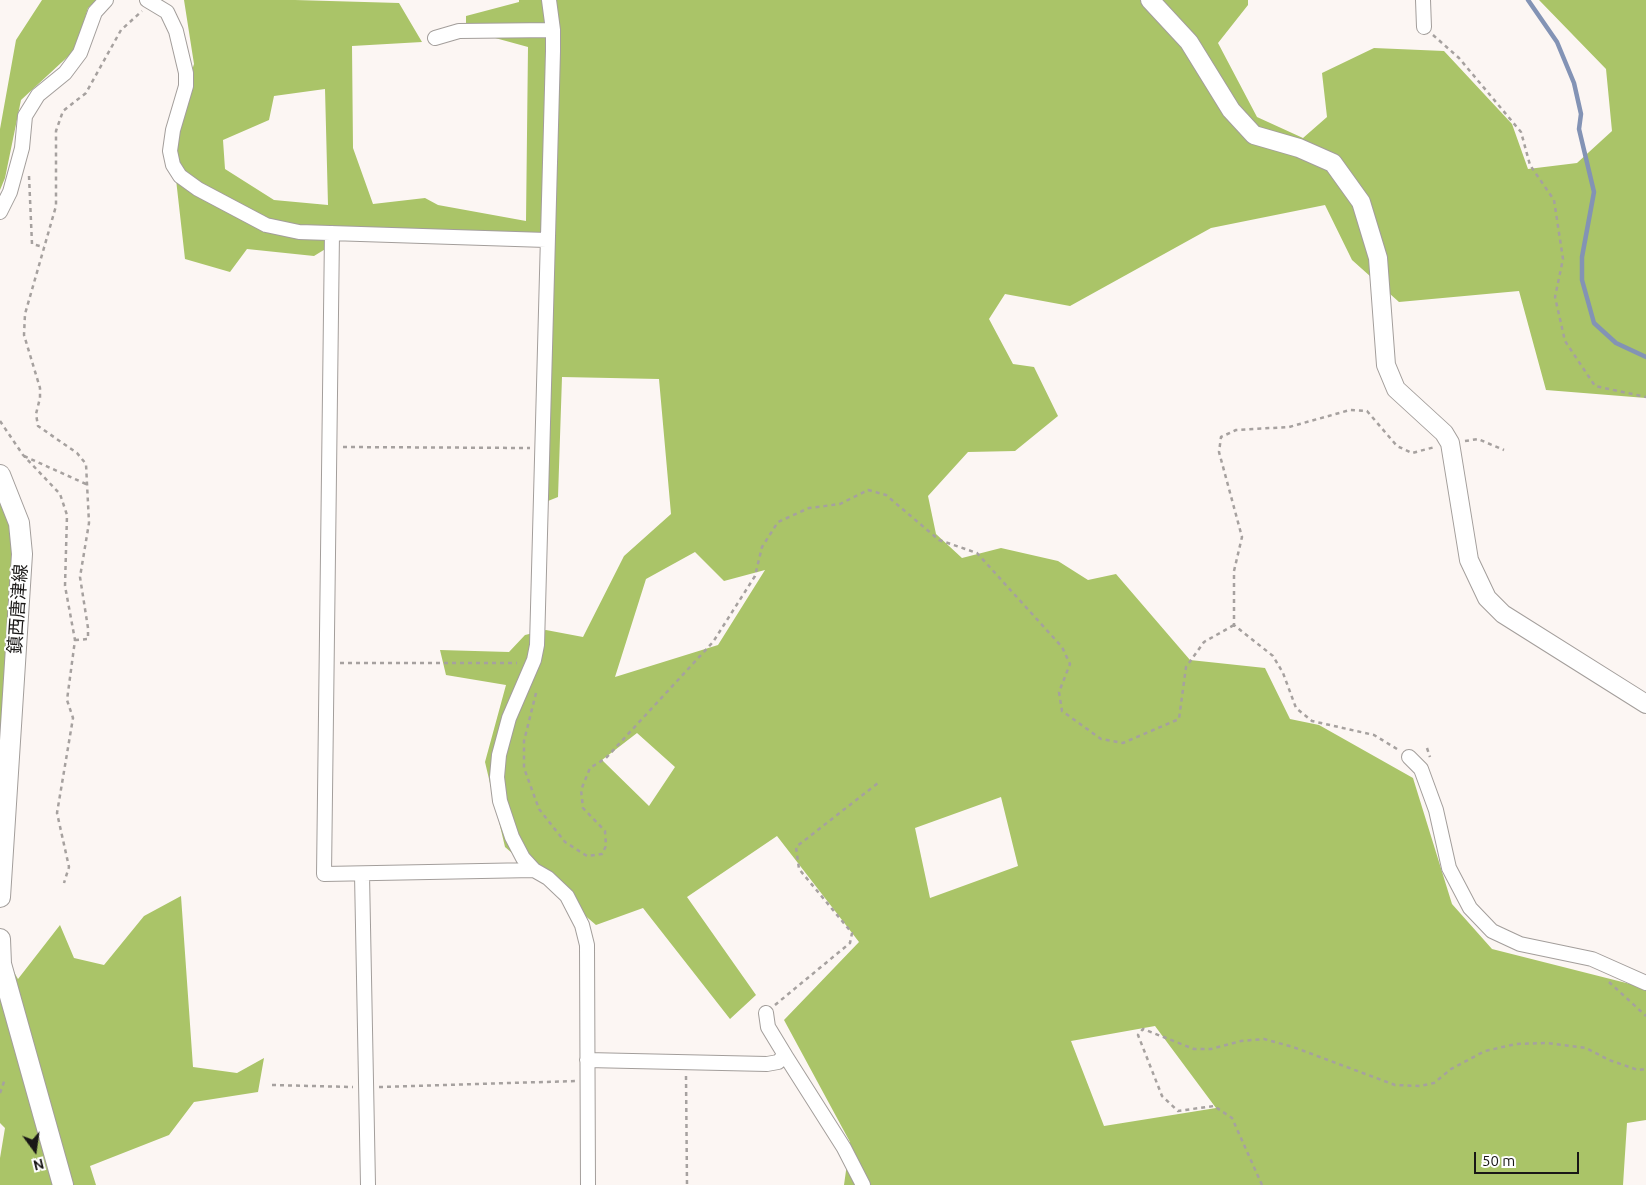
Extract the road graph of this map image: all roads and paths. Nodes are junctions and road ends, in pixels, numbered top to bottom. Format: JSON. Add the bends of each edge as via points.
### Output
{"nodes":[{"id":1,"x":106,"y":0,"type":"edge"},
{"id":2,"x":549,"y":0,"type":"edge"},
{"id":3,"x":1150,"y":0,"type":"edge"},
{"id":4,"x":1423,"y":0,"type":"edge"},
{"id":5,"x":150,"y":1,"type":"edge"},
{"id":6,"x":1424,"y":27,"type":"joint"},
{"id":7,"x":553,"y":30,"type":"junction"},
{"id":8,"x":435,"y":38,"type":"dead end"},
{"id":9,"x":29,"y":172,"type":"dead end"},
{"id":10,"x":0,"y":212,"type":"edge"},
{"id":11,"x":332,"y":233,"type":"junction"},
{"id":12,"x":546,"y":240,"type":"junction"},
{"id":13,"x":44,"y":247,"type":"junction"},
{"id":14,"x":1646,"y":397,"type":"edge"},
{"id":15,"x":0,"y":421,"type":"edge"},
{"id":16,"x":1450,"y":443,"type":"junction"},
{"id":17,"x":329,"y":447,"type":"junction"},
{"id":18,"x":542,"y":448,"type":"junction"},
{"id":19,"x":1504,"y":450,"type":"dead end"},
{"id":20,"x":22,"y":455,"type":"junction"},
{"id":21,"x":0,"y":476,"type":"edge"},
{"id":22,"x":86,"y":484,"type":"junction"},
{"id":23,"x":1234,"y":625,"type":"junction"},
{"id":24,"x":75,"y":640,"type":"junction"},
{"id":25,"x":534,"y":660,"type":"junction"},
{"id":26,"x":326,"y":663,"type":"junction"},
{"id":27,"x":538,"y":684,"type":"dead end"},
{"id":28,"x":1646,"y":704,"type":"edge"},
{"id":29,"x":1409,"y":756,"type":"joint"},
{"id":30,"x":878,"y":783,"type":"dead end"},
{"id":31,"x":534,"y":870,"type":"junction"},
{"id":32,"x":362,"y":874,"type":"junction"},
{"id":33,"x":64,"y":883,"type":"dead end"},
{"id":34,"x":0,"y":897,"type":"edge"},
{"id":35,"x":0,"y":939,"type":"edge"},
{"id":36,"x":1592,"y":959,"type":"junction"},
{"id":37,"x":1646,"y":983,"type":"edge"},
{"id":38,"x":766,"y":1013,"type":"joint"},
{"id":39,"x":1646,"y":1016,"type":"edge"},
{"id":40,"x":785,"y":1055,"type":"junction"},
{"id":41,"x":587,"y":1060,"type":"junction"},
{"id":42,"x":685,"y":1062,"type":"junction"},
{"id":43,"x":1646,"y":1069,"type":"edge"},
{"id":44,"x":4,"y":1079,"type":"dead end"},
{"id":45,"x":587,"y":1081,"type":"junction"},
{"id":46,"x":272,"y":1085,"type":"dead end"},
{"id":47,"x":366,"y":1087,"type":"junction"},
{"id":48,"x":0,"y":1093,"type":"edge"},
{"id":49,"x":63,"y":1185,"type":"edge"},
{"id":50,"x":368,"y":1185,"type":"edge"},
{"id":51,"x":588,"y":1185,"type":"edge"},
{"id":52,"x":687,"y":1185,"type":"edge"},
{"id":53,"x":863,"y":1185,"type":"edge"},
{"id":54,"x":1262,"y":1185,"type":"edge"}],
"edges":[{"from":1,"to":10,"type":"street","via":[[95,12],[80,53],[65,73],[38,95],[25,116],[22,148],[10,192]]},
{"from":2,"to":7,"type":"street"},
{"from":3,"to":16,"type":"street","via":[[1189,42],[1231,110],[1254,135],[1299,148],[1333,163],[1361,202],[1378,258],[1386,365],[1396,389],[1444,433]]},
{"from":4,"to":6,"type":"street"},
{"from":5,"to":11,"type":"street","via":[[167,12],[176,31],[186,73],[186,86],[170,150],[173,165],[180,176],[266,226]]},
{"from":5,"to":13,"type":"path","via":[[121,30],[86,94],[63,111],[56,131],[56,206]]},
{"from":6,"to":14,"type":"path","via":[[1459,58],[1521,132],[1530,166],[1554,200],[1563,260],[1555,297],[1565,341],[1594,386]]},
{"from":7,"to":8,"type":"street","via":[[459,31]]},
{"from":7,"to":12,"type":"street"},
{"from":9,"to":13,"type":"path","via":[[32,244]]},
{"from":11,"to":12,"type":"street"},
{"from":11,"to":17,"type":"street"},
{"from":12,"to":18,"type":"street"},
{"from":13,"to":22,"type":"path","via":[[25,314],[24,334],[40,388],[36,414],[38,426],[77,452],[86,464]]},
{"from":15,"to":20,"type":"path"},
{"from":16,"to":19,"type":"path","via":[[1478,439]]},
{"from":16,"to":23,"type":"path","via":[[1412,453],[1397,446],[1367,411],[1350,410],[1289,427],[1236,430],[1221,437],[1218,452],[1242,537],[1234,571]]},
{"from":16,"to":28,"type":"street","via":[[1469,560],[1487,598],[1503,614]]},
{"from":17,"to":18,"type":"path"},
{"from":17,"to":26,"type":"street"},
{"from":18,"to":25,"type":"street"},
{"from":20,"to":22,"type":"path"},
{"from":20,"to":24,"type":"path","via":[[60,494],[66,515],[65,586]]},
{"from":21,"to":34,"type":"main road","name":"鎮西唐津線","via":[[19,522],[22,554]]},
{"from":22,"to":24,"type":"path","via":[[90,523],[80,577],[88,639]]},
{"from":23,"to":27,"type":"path","via":[[1204,642],[1186,666],[1179,719],[1123,743],[1101,739],[1062,711],[1058,692],[1070,664],[1062,647],[977,553],[939,540],[886,495],[868,490],[840,504],[808,508],[778,522],[762,547],[755,576],[713,642],[606,758],[590,768],[581,790],[583,808],[604,831],[606,846],[602,854],[587,856],[566,842],[539,809],[524,768],[524,741]]},
{"from":23,"to":29,"type":"path","via":[[1273,656],[1296,708],[1312,721],[1374,735]]},
{"from":24,"to":33,"type":"path","via":[[67,700],[73,718],[57,813],[69,866]]},
{"from":25,"to":26,"type":"path","via":[[509,664]]},
{"from":25,"to":31,"type":"street","via":[[509,718],[499,755],[497,778],[500,801],[512,837]]},
{"from":26,"to":32,"type":"street","via":[[324,874]]},
{"from":29,"to":36,"type":"street","via":[[1421,769],[1436,810],[1449,868],[1470,908],[1492,931],[1520,944]]},
{"from":30,"to":38,"type":"path","via":[[796,847],[799,869],[852,933],[850,943]]},
{"from":31,"to":32,"type":"street"},
{"from":31,"to":41,"type":"street","via":[[567,896],[582,925],[587,945]]},
{"from":32,"to":47,"type":"street"},
{"from":35,"to":49,"type":"main road","via":[[1,964]]},
{"from":36,"to":37,"type":"street"},
{"from":36,"to":39,"type":"path","via":[[1598,973]]},
{"from":38,"to":40,"type":"street","via":[[768,1027]]},
{"from":40,"to":42,"type":"street","via":[[778,1062],[767,1064]]},
{"from":40,"to":53,"type":"street","via":[[844,1148]]},
{"from":41,"to":42,"type":"street"},
{"from":41,"to":45,"type":"street"},
{"from":42,"to":52,"type":"path"},
{"from":43,"to":54,"type":"path","via":[[1638,1070],[1609,1060],[1586,1048],[1546,1043],[1516,1044],[1485,1052],[1451,1069],[1434,1083],[1395,1085],[1264,1039],[1194,1049],[1143,1029],[1138,1035],[1162,1096],[1178,1111],[1214,1106],[1232,1118]]},
{"from":44,"to":48,"type":"path"},
{"from":45,"to":47,"type":"path"},
{"from":45,"to":51,"type":"street"},
{"from":46,"to":47,"type":"path"},
{"from":47,"to":50,"type":"street"}]}
